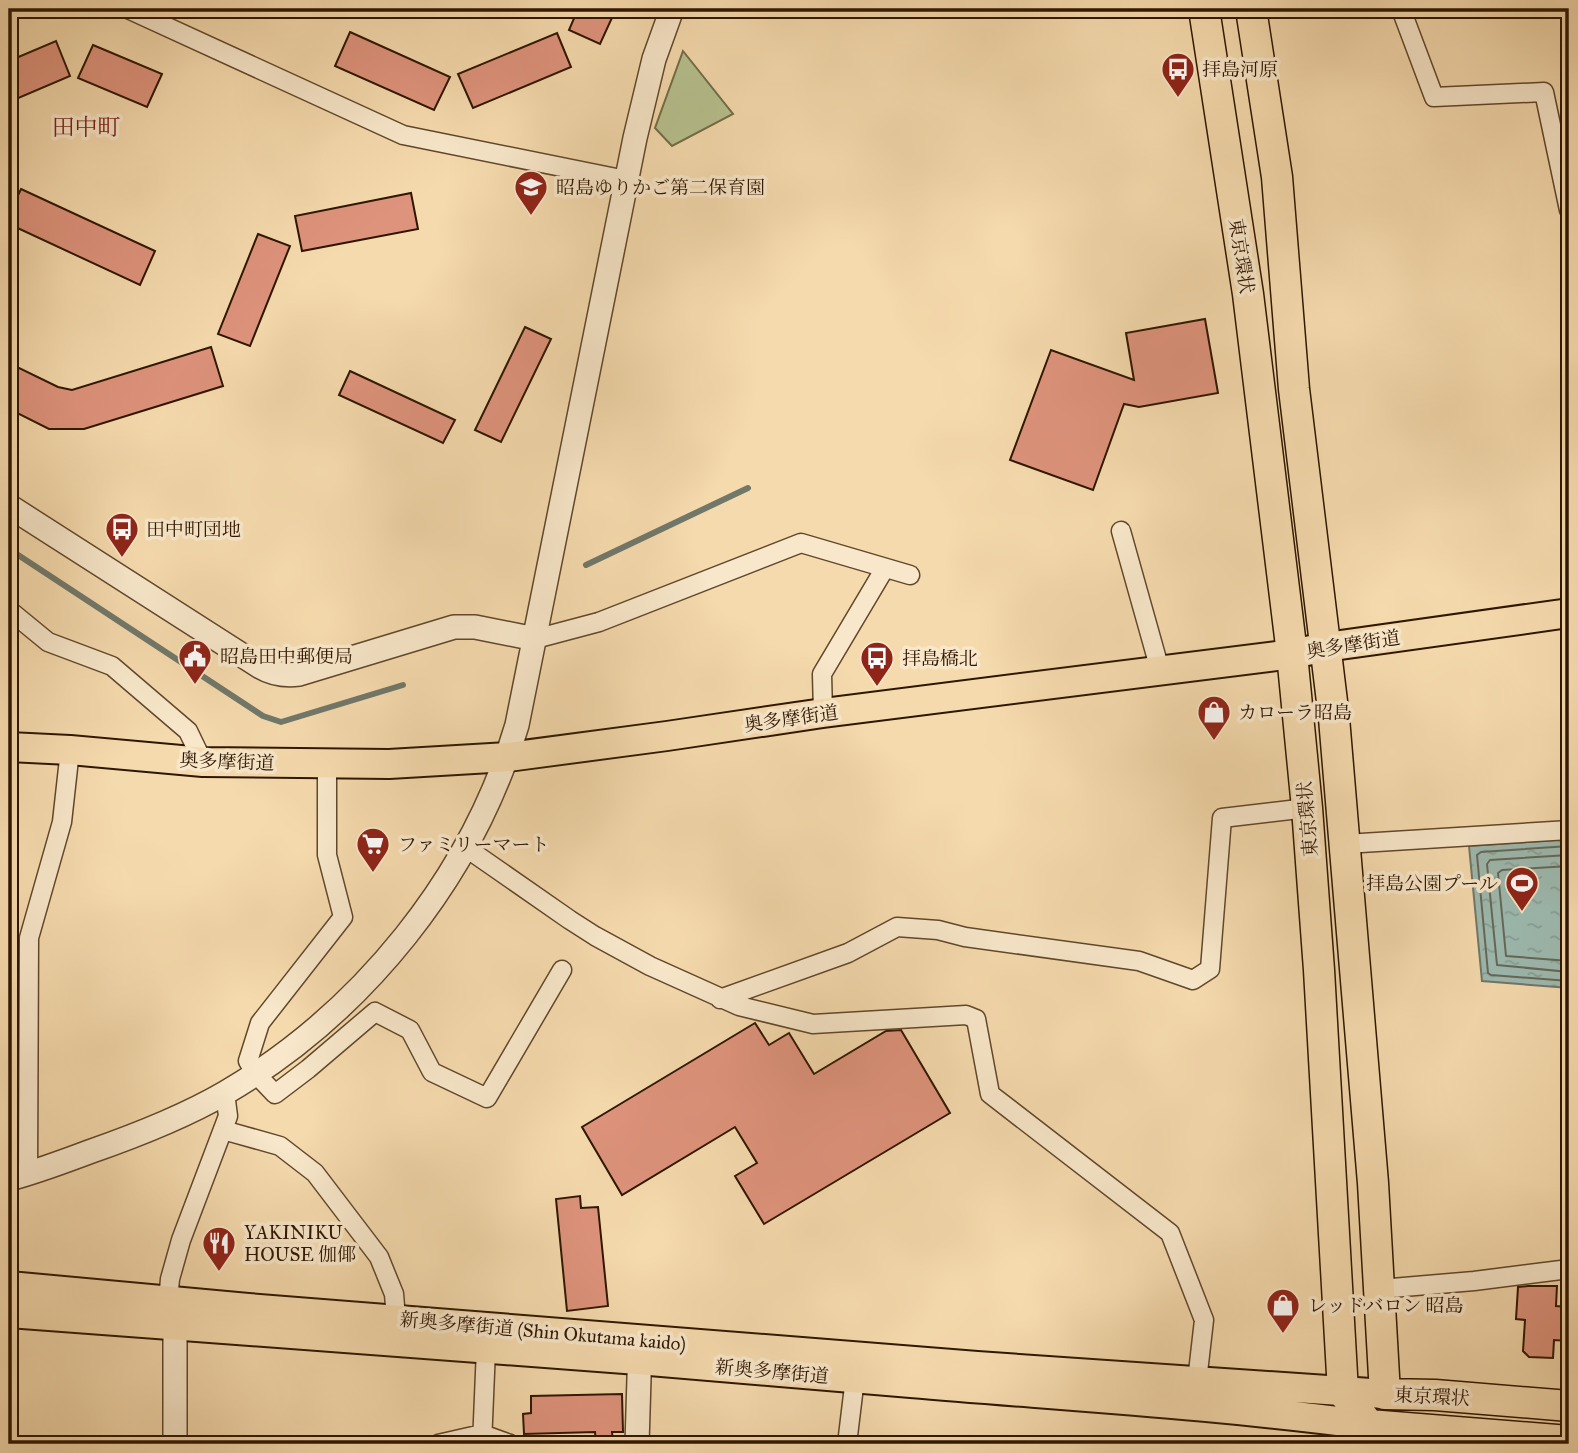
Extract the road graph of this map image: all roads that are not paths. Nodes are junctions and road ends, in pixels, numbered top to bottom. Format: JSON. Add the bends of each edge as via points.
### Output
{"nodes":[{"id":1,"x":128,"y":9,"type":"edge"},
{"id":2,"x":672,"y":9,"type":"edge"},
{"id":3,"x":1204,"y":9,"type":"edge"},
{"id":4,"x":1251,"y":9,"type":"edge"},
{"id":5,"x":1401,"y":9,"type":"edge"},
{"id":6,"x":626,"y":180,"type":"junction"},
{"id":7,"x":1569,"y":210,"type":"edge"},
{"id":8,"x":9,"y":506,"type":"edge"},
{"id":9,"x":1121,"y":531,"type":"dead end"},
{"id":10,"x":885,"y":568,"type":"junction"},
{"id":11,"x":910,"y":575,"type":"dead end"},
{"id":12,"x":9,"y":610,"type":"edge"},
{"id":13,"x":1569,"y":612,"type":"edge"},
{"id":14,"x":535,"y":639,"type":"junction"},
{"id":15,"x":1326,"y":647,"type":"junction"},
{"id":16,"x":1292,"y":654,"type":"junction"},
{"id":17,"x":1160,"y":670,"type":"junction"},
{"id":18,"x":822,"y":713,"type":"junction"},
{"id":19,"x":9,"y":747,"type":"edge"},
{"id":20,"x":70,"y":750,"type":"junction"},
{"id":21,"x":508,"y":757,"type":"junction"},
{"id":22,"x":203,"y":762,"type":"junction"},
{"id":23,"x":327,"y":763,"type":"junction"},
{"id":24,"x":1307,"y":808,"type":"junction"},
{"id":25,"x":1569,"y":830,"type":"edge"},
{"id":26,"x":1345,"y":844,"type":"junction"},
{"id":27,"x":465,"y":847,"type":"junction"},
{"id":28,"x":562,"y":970,"type":"dead end"},
{"id":29,"x":720,"y":999,"type":"junction"},
{"id":30,"x":255,"y":1073,"type":"junction"},
{"id":31,"x":225,"y":1093,"type":"junction"},
{"id":32,"x":223,"y":1130,"type":"junction"},
{"id":33,"x":18,"y":1177,"type":"edge"},
{"id":34,"x":1569,"y":1269,"type":"edge"},
{"id":35,"x":9,"y":1286,"type":"edge"},
{"id":36,"x":1380,"y":1289,"type":"junction"},
{"id":37,"x":9,"y":1313,"type":"edge"},
{"id":38,"x":172,"y":1314,"type":"junction"},
{"id":39,"x":396,"y":1318,"type":"junction"},
{"id":40,"x":486,"y":1349,"type":"junction"},
{"id":41,"x":640,"y":1349,"type":"junction"},
{"id":42,"x":855,"y":1378,"type":"junction"},
{"id":43,"x":1197,"y":1381,"type":"junction"},
{"id":44,"x":1343,"y":1392,"type":"junction"},
{"id":45,"x":1385,"y":1394,"type":"junction"},
{"id":46,"x":1569,"y":1406,"type":"edge"},
{"id":47,"x":1370,"y":1435,"type":"edge"},
{"id":48,"x":482,"y":1439,"type":"edge"},
{"id":49,"x":1569,"y":1441,"type":"edge"},
{"id":50,"x":175,"y":1444,"type":"edge"},
{"id":51,"x":439,"y":1444,"type":"edge"},
{"id":52,"x":510,"y":1444,"type":"edge"},
{"id":53,"x":636,"y":1444,"type":"edge"},
{"id":54,"x":848,"y":1444,"type":"edge"}],
"edges":[{"from":1,"to":6,"type":"street","via":[[403,135]]},
{"from":2,"to":6,"type":"street","via":[[644,96]]},
{"from":3,"to":16,"type":"highway","name":"東京環状","via":[[1248,294]]},
{"from":4,"to":15,"type":"highway","name":"東京環状","via":[[1279,189],[1294,390]]},
{"from":5,"to":7,"type":"street","via":[[1434,97],[1544,92]]},
{"from":6,"to":14,"type":"street"},
{"from":8,"to":14,"type":"street","via":[[278,674],[308,672],[454,627]]},
{"from":9,"to":17,"type":"street"},
{"from":10,"to":11,"type":"street"},
{"from":10,"to":14,"type":"street","via":[[802,542],[599,622]]},
{"from":10,"to":18,"type":"street","via":[[822,674]]},
{"from":12,"to":22,"type":"street","via":[[48,642],[112,666],[188,731]]},
{"from":13,"to":15,"type":"main road","name":"奥多摩街道"},
{"from":14,"to":21,"type":"street"},
{"from":15,"to":16,"type":"main road","name":"奥多摩街道"},
{"from":15,"to":26,"type":"highway","name":"東京環状"},
{"from":16,"to":17,"type":"main road","name":"奥多摩街道"},
{"from":16,"to":24,"type":"highway","name":"東京環状"},
{"from":17,"to":18,"type":"main road","name":"奥多摩街道"},
{"from":18,"to":21,"type":"main road","name":"奥多摩街道"},
{"from":19,"to":20,"type":"main road","name":"奥多摩街道"},
{"from":20,"to":22,"type":"main road","name":"奥多摩街道"},
{"from":20,"to":33,"type":"street","via":[[62,822],[29,938]]},
{"from":21,"to":23,"type":"main road","name":"奥多摩街道"},
{"from":21,"to":27,"type":"street"},
{"from":22,"to":23,"type":"main road","name":"奥多摩街道"},
{"from":23,"to":30,"type":"street","via":[[327,855],[343,917],[260,1023],[248,1061]]},
{"from":24,"to":29,"type":"street","via":[[1222,818],[1209,969],[1194,980],[1139,961],[897,927],[848,953]]},
{"from":24,"to":44,"type":"highway","name":"東京環状"},
{"from":25,"to":26,"type":"street"},
{"from":26,"to":36,"type":"highway","name":"東京環状"},
{"from":27,"to":29,"type":"street","via":[[587,931]]},
{"from":27,"to":30,"type":"street","via":[[428,906],[363,985],[299,1043]]},
{"from":28,"to":30,"type":"street","via":[[488,1098],[432,1072],[410,1030],[375,1012],[275,1094]]},
{"from":29,"to":43,"type":"street","via":[[813,1024],[966,1014],[976,1019],[990,1094],[1170,1233],[1205,1320]]},
{"from":30,"to":31,"type":"street"},
{"from":31,"to":32,"type":"street","via":[[228,1116]]},
{"from":31,"to":33,"type":"street","via":[[147,1131]]},
{"from":32,"to":38,"type":"street","via":[[170,1279]]},
{"from":32,"to":39,"type":"street","via":[[280,1146],[315,1173],[379,1257],[394,1294]]},
{"from":34,"to":36,"type":"street"},
{"from":35,"to":38,"type":"main road","name":"新奥多摩街道 (Shin Okutama kaido)"},
{"from":36,"to":45,"type":"highway","name":"東京環状"},
{"from":37,"to":38,"type":"main road","name":"新奥多摩街道 (Shin Okutama kaido)"},
{"from":38,"to":39,"type":"main road","name":"新奥多摩街道 (Shin Okutama kaido)"},
{"from":38,"to":40,"type":"main road","name":"新奥多摩街道","via":[[249,1331]]},
{"from":38,"to":50,"type":"street"},
{"from":39,"to":41,"type":"main road","name":"新奥多摩街道 (Shin Okutama kaido)"},
{"from":40,"to":41,"type":"main road","name":"新奥多摩街道"},
{"from":40,"to":48,"type":"street"},
{"from":41,"to":42,"type":"main road","name":"新奥多摩街道"},
{"from":41,"to":43,"type":"main road","name":"新奥多摩街道 (Shin Okutama kaido)"},
{"from":41,"to":53,"type":"street"},
{"from":42,"to":47,"type":"main road","name":"新奥多摩街道","via":[[1303,1417]]},
{"from":42,"to":54,"type":"street"},
{"from":43,"to":44,"type":"main road"},
{"from":44,"to":45,"type":"main road"},
{"from":44,"to":47,"type":"highway"},
{"from":45,"to":46,"type":"highway","name":"東京環状"},
{"from":45,"to":47,"type":"highway"},
{"from":47,"to":49,"type":"highway","name":"東京環状"},
{"from":48,"to":51,"type":"street"},
{"from":48,"to":52,"type":"street"}]}
